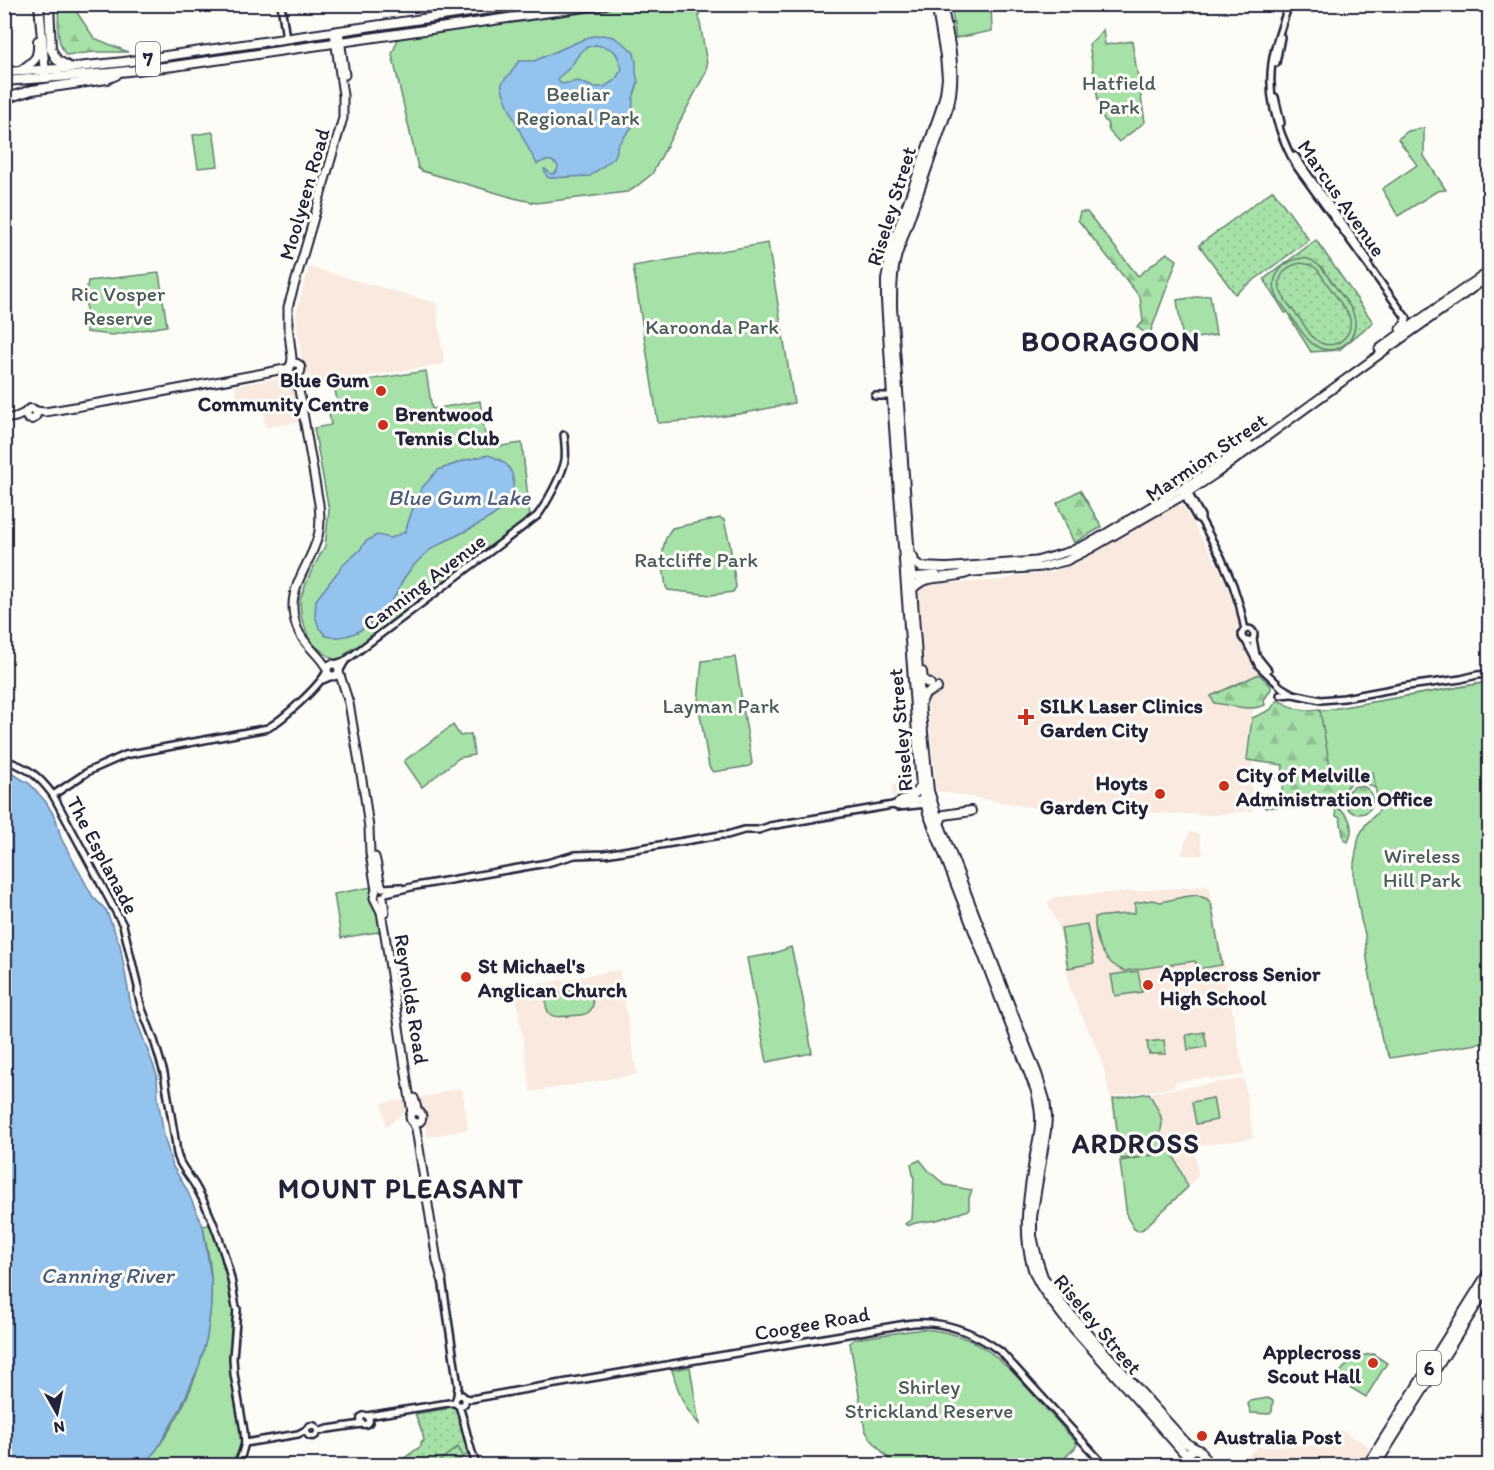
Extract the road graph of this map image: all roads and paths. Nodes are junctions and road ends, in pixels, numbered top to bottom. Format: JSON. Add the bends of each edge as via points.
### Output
{"nodes":[{"id":1,"x":37,"y":4,"type":"edge"},
{"id":2,"x":49,"y":4,"type":"edge"},
{"id":3,"x":281,"y":4,"type":"edge"},
{"id":4,"x":526,"y":4,"type":"edge"},
{"id":5,"x":535,"y":4,"type":"edge"},
{"id":6,"x":606,"y":4,"type":"edge"},
{"id":7,"x":936,"y":4,"type":"edge"},
{"id":8,"x":942,"y":4,"type":"edge"},
{"id":9,"x":1291,"y":4,"type":"edge"},
{"id":10,"x":513,"y":6,"type":"edge"},
{"id":11,"x":541,"y":10,"type":"edge"},
{"id":12,"x":462,"y":13,"type":"junction"},
{"id":13,"x":464,"y":24,"type":"junction"},
{"id":14,"x":337,"y":32,"type":"junction"},
{"id":15,"x":286,"y":39,"type":"junction"},
{"id":16,"x":338,"y":42,"type":"junction"},
{"id":17,"x":71,"y":68,"type":"junction"},
{"id":18,"x":44,"y":70,"type":"junction"},
{"id":19,"x":21,"y":71,"type":"junction"},
{"id":20,"x":4,"y":72,"type":"edge"},
{"id":21,"x":123,"y":72,"type":"junction"},
{"id":22,"x":45,"y":79,"type":"junction"},
{"id":23,"x":4,"y":81,"type":"edge"},
{"id":24,"x":4,"y":99,"type":"edge"},
{"id":25,"x":1490,"y":271,"type":"edge"},
{"id":26,"x":1490,"y":276,"type":"edge"},
{"id":27,"x":1406,"y":318,"type":"junction"},
{"id":28,"x":1415,"y":326,"type":"junction"},
{"id":29,"x":1381,"y":348,"type":"junction"},
{"id":30,"x":294,"y":370,"type":"junction"},
{"id":31,"x":897,"y":372,"type":"junction"},
{"id":32,"x":892,"y":394,"type":"junction"},
{"id":33,"x":899,"y":404,"type":"junction"},
{"id":34,"x":4,"y":419,"type":"edge"},
{"id":35,"x":564,"y":435,"type":"dead end"},
{"id":36,"x":1184,"y":491,"type":"junction"},
{"id":37,"x":908,"y":530,"type":"junction"},
{"id":38,"x":944,"y":568,"type":"junction"},
{"id":39,"x":967,"y":573,"type":"junction"},
{"id":40,"x":909,"y":574,"type":"junction"},
{"id":41,"x":912,"y":588,"type":"junction"},
{"id":42,"x":1247,"y":630,"type":"junction"},
{"id":43,"x":1253,"y":639,"type":"junction"},
{"id":44,"x":1246,"y":641,"type":"junction"},
{"id":45,"x":918,"y":663,"type":"junction"},
{"id":46,"x":333,"y":670,"type":"junction"},
{"id":47,"x":1489,"y":674,"type":"edge"},
{"id":48,"x":1280,"y":695,"type":"dead end"},
{"id":49,"x":1297,"y":695,"type":"junction"},
{"id":50,"x":921,"y":702,"type":"junction"},
{"id":51,"x":4,"y":760,"type":"edge"},
{"id":52,"x":921,"y":787,"type":"junction"},
{"id":53,"x":53,"y":795,"type":"junction"},
{"id":54,"x":928,"y":802,"type":"junction"},
{"id":55,"x":896,"y":804,"type":"junction"},
{"id":56,"x":971,"y":811,"type":"dead end"},
{"id":57,"x":939,"y":823,"type":"junction"},
{"id":58,"x":381,"y":891,"type":"junction"},
{"id":59,"x":1028,"y":1215,"type":"junction"},
{"id":60,"x":1490,"y":1270,"type":"edge"},
{"id":61,"x":442,"y":1279,"type":"joint"},
{"id":62,"x":1490,"y":1283,"type":"edge"},
{"id":63,"x":460,"y":1401,"type":"junction"},
{"id":64,"x":317,"y":1430,"type":"junction"},
{"id":65,"x":307,"y":1433,"type":"junction"},
{"id":66,"x":244,"y":1443,"type":"junction"},
{"id":67,"x":1196,"y":1449,"type":"junction"},
{"id":68,"x":1187,"y":1456,"type":"junction"},
{"id":69,"x":1203,"y":1464,"type":"edge"},
{"id":70,"x":234,"y":1466,"type":"edge"},
{"id":71,"x":477,"y":1466,"type":"edge"},
{"id":72,"x":1105,"y":1466,"type":"edge"},
{"id":73,"x":1191,"y":1466,"type":"edge"},
{"id":74,"x":1367,"y":1466,"type":"edge"},
{"id":75,"x":1375,"y":1466,"type":"edge"}],
"edges":[{"from":1,"to":18,"type":"highway"},
{"from":1,"to":19,"type":"highway","via":[[38,52]]},
{"from":2,"to":17,"type":"highway","via":[[51,50],[57,60]]},
{"from":3,"to":15,"type":"street"},
{"from":4,"to":10,"type":"highway","number":"7"},
{"from":5,"to":11,"type":"main road"},
{"from":6,"to":11,"type":"highway","number":"7"},
{"from":7,"to":32,"type":"highway","name":"Riseley Street","via":[[947,78],[940,112],[889,261],[886,300]]},
{"from":8,"to":31,"type":"highway","name":"Riseley Street","via":[[953,71],[951,93],[894,265],[892,306]]},
{"from":9,"to":27,"type":"street","name":"Marcus Avenue","via":[[1274,50],[1276,122],[1295,164]]},
{"from":9,"to":28,"type":"street","name":"Marcus Avenue","via":[[1275,68],[1275,94],[1286,140]]},
{"from":10,"to":12,"type":"highway","number":"7"},
{"from":11,"to":13,"type":"highway","number":"7"},
{"from":12,"to":13,"type":"highway"},
{"from":12,"to":14,"type":"highway","number":"7"},
{"from":13,"to":16,"type":"highway","number":"7"},
{"from":14,"to":15,"type":"highway","number":"7"},
{"from":14,"to":16,"type":"main road","name":"Moolyeen Road"},
{"from":15,"to":17,"type":"highway","number":"7"},
{"from":16,"to":21,"type":"highway","number":"7"},
{"from":16,"to":30,"type":"main road","name":"Moolyeen Road","via":[[347,113],[292,306]]},
{"from":17,"to":18,"type":"highway","number":"7"},
{"from":18,"to":19,"type":"highway","number":"7"},
{"from":18,"to":22,"type":"highway"},
{"from":19,"to":20,"type":"highway","number":"7"},
{"from":21,"to":22,"type":"highway","number":"7"},
{"from":21,"to":24,"type":"highway","via":[[107,79],[32,90]]},
{"from":22,"to":23,"type":"highway","number":"7"},
{"from":25,"to":28,"type":"main road","name":"Marmion Street"},
{"from":26,"to":28,"type":"main road","name":"Marmion Street"},
{"from":27,"to":28,"type":"street","name":"Marcus Avenue"},
{"from":27,"to":29,"type":"main road","via":[[1404,326]]},
{"from":28,"to":29,"type":"main road","name":"Marmion Street"},
{"from":28,"to":36,"type":"main road","name":"Marmion Street"},
{"from":29,"to":36,"type":"main road","name":"Marmion Street"},
{"from":30,"to":34,"type":"main road","via":[[45,412],[33,419],[27,415]]},
{"from":30,"to":46,"type":"main road","name":"Moolyeen Road","via":[[323,514],[321,537],[297,592],[297,612],[307,641]]},
{"from":31,"to":32,"type":"street"},
{"from":31,"to":33,"type":"highway","name":"Riseley Street"},
{"from":32,"to":33,"type":"street"},
{"from":32,"to":40,"type":"highway","name":"Riseley Street"},
{"from":33,"to":37,"type":"highway","name":"Riseley Street"},
{"from":35,"to":46,"type":"street","name":"Canning Avenue","via":[[564,465],[537,516]]},
{"from":36,"to":38,"type":"main road","name":"Marmion Street","via":[[1071,551],[1036,561]]},
{"from":36,"to":39,"type":"main road","name":"Marmion Street","via":[[1066,561]]},
{"from":36,"to":42,"type":"street","via":[[1227,570]]},
{"from":37,"to":38,"type":"highway","via":[[914,562],[925,568]]},
{"from":37,"to":40,"type":"highway","name":"Riseley Street"},
{"from":38,"to":40,"type":"main road","name":"Marmion Street"},
{"from":39,"to":40,"type":"main road","name":"Marmion Street"},
{"from":39,"to":41,"type":"highway","via":[[924,580]]},
{"from":40,"to":41,"type":"highway","name":"Riseley Street"},
{"from":40,"to":52,"type":"highway","name":"Riseley Street"},
{"from":41,"to":45,"type":"highway","name":"Riseley Street"},
{"from":42,"to":43,"type":"street","via":[[1254,633]]},
{"from":42,"to":44,"type":"street","via":[[1242,633]]},
{"from":43,"to":44,"type":"street"},
{"from":43,"to":49,"type":"street","via":[[1262,663]]},
{"from":44,"to":49,"type":"street","via":[[1258,666],[1281,687]]},
{"from":45,"to":50,"type":"highway","name":"Riseley Street"},
{"from":45,"to":50,"type":"highway","via":[[923,680],[933,686]]},
{"from":46,"to":53,"type":"street","name":"Canning Avenue","via":[[268,728],[125,755],[89,771]]},
{"from":46,"to":58,"type":"main road","name":"Reynolds Road","via":[[349,703]]},
{"from":47,"to":49,"type":"street","via":[[1327,700]]},
{"from":48,"to":49,"type":"street"},
{"from":50,"to":54,"type":"highway","name":"Riseley Street"},
{"from":51,"to":53,"type":"street","name":"The Esplanade","via":[[39,777]]},
{"from":52,"to":54,"type":"highway","name":"Riseley Street"},
{"from":52,"to":55,"type":"highway"},
{"from":53,"to":66,"type":"street","name":"The Esplanade","via":[[123,925],[164,1074],[176,1145],[211,1219],[237,1295],[233,1362]]},
{"from":54,"to":55,"type":"street"},
{"from":54,"to":57,"type":"highway","name":"Riseley Street"},
{"from":54,"to":59,"type":"highway","name":"Riseley Street","via":[[942,849],[1036,1091],[1040,1125]]},
{"from":55,"to":58,"type":"street","via":[[771,826],[743,826],[721,835]]},
{"from":56,"to":57,"type":"highway","via":[[944,815]]},
{"from":57,"to":59,"type":"highway","name":"Riseley Street","via":[[1044,1094],[1047,1124]]},
{"from":58,"to":61,"type":"main road","name":"Reynolds Road","via":[[415,1112],[422,1116],[416,1122]]},
{"from":59,"to":67,"type":"highway","name":"Riseley Street","via":[[1043,1277],[1063,1306],[1185,1443]]},
{"from":59,"to":68,"type":"highway","name":"Riseley Street","via":[[1030,1256],[1046,1293]]},
{"from":60,"to":74,"type":"highway","number":"6"},
{"from":61,"to":63,"type":"street","name":"Reynolds Road"},
{"from":62,"to":75,"type":"highway","number":"6"},
{"from":63,"to":64,"type":"street","name":"Coogee Road","via":[[362,1416],[361,1422]]},
{"from":63,"to":71,"type":"street","name":"Reynolds Road"},
{"from":63,"to":72,"type":"street","name":"Coogee Road","via":[[906,1324],[931,1323],[963,1330],[1001,1352]]},
{"from":64,"to":65,"type":"street","via":[[314,1437]]},
{"from":64,"to":65,"type":"street","via":[[310,1426]]},
{"from":65,"to":66,"type":"street"},
{"from":66,"to":70,"type":"street","name":"The Esplanade"},
{"from":67,"to":68,"type":"highway"},
{"from":67,"to":69,"type":"highway","name":"Riseley Street","via":[[1202,1452]]},
{"from":68,"to":73,"type":"highway","name":"Riseley Street"}]}
